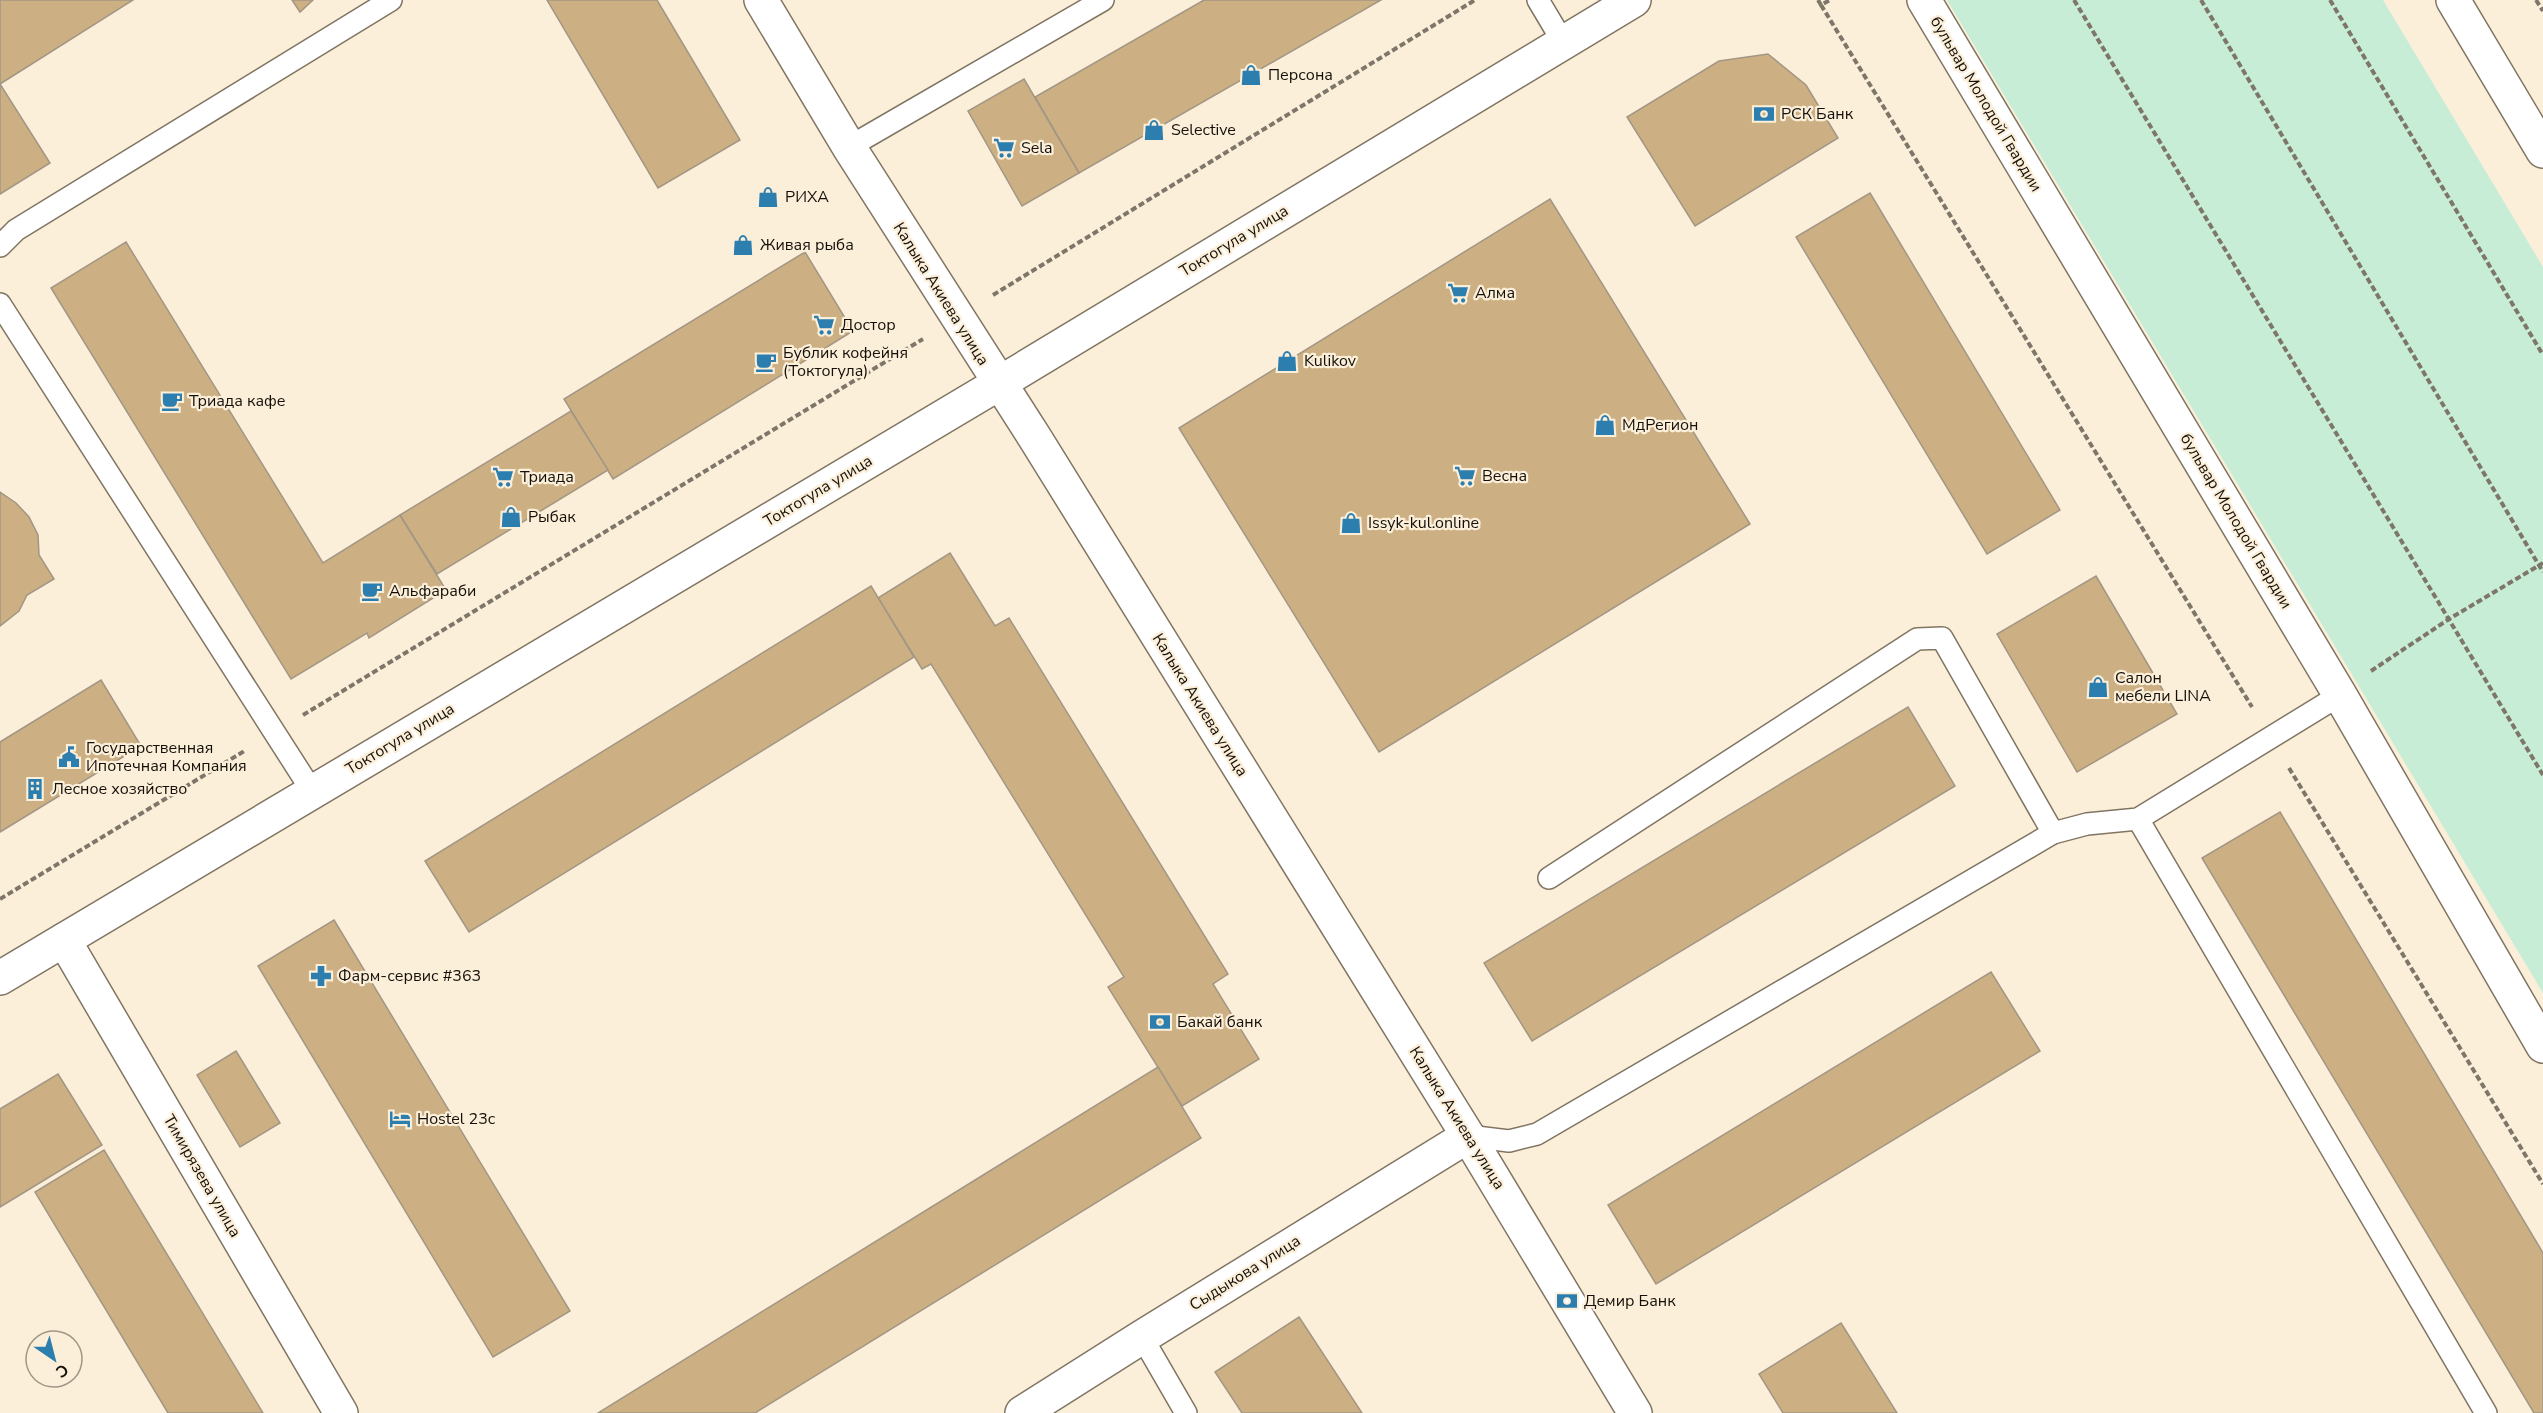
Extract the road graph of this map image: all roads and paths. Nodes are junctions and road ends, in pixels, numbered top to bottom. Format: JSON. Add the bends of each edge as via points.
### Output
{"nodes":[{"id":1,"x":391,"y":0,"type":"edge"},
{"id":2,"x":761,"y":0,"type":"edge"},
{"id":3,"x":1103,"y":0,"type":"edge"},
{"id":4,"x":1475,"y":0,"type":"edge"},
{"id":5,"x":1538,"y":0,"type":"edge"},
{"id":6,"x":1634,"y":0,"type":"edge"},
{"id":7,"x":1818,"y":0,"type":"edge"},
{"id":8,"x":1830,"y":0,"type":"edge"},
{"id":9,"x":1924,"y":0,"type":"edge"},
{"id":10,"x":2074,"y":0,"type":"edge"},
{"id":11,"x":2201,"y":0,"type":"edge"},
{"id":12,"x":2330,"y":0,"type":"edge"},
{"id":13,"x":2453,"y":0,"type":"edge"},
{"id":14,"x":2536,"y":0,"type":"edge"},
{"id":15,"x":1821,"y":5,"type":"junction"},
{"id":16,"x":2543,"y":11,"type":"edge"},
{"id":17,"x":1563,"y":42,"type":"junction"},
{"id":18,"x":849,"y":147,"type":"junction"},
{"id":19,"x":2543,"y":151,"type":"edge"},
{"id":20,"x":0,"y":246,"type":"edge"},
{"id":21,"x":0,"y":304,"type":"edge"},
{"id":22,"x":956,"y":318,"type":"junction"},
{"id":23,"x":2543,"y":355,"type":"edge"},
{"id":24,"x":998,"y":384,"type":"junction"},
{"id":25,"x":2541,"y":564,"type":"edge"},
{"id":26,"x":2543,"y":572,"type":"edge"},
{"id":27,"x":2449,"y":619,"type":"junction"},
{"id":28,"x":2340,"y":695,"type":"junction"},
{"id":29,"x":273,"y":733,"type":"junction"},
{"id":30,"x":2271,"y":738,"type":"junction"},
{"id":31,"x":2543,"y":775,"type":"edge"},
{"id":32,"x":312,"y":791,"type":"junction"},
{"id":33,"x":2138,"y":819,"type":"junction"},
{"id":34,"x":2054,"y":832,"type":"junction"},
{"id":35,"x":1549,"y":878,"type":"dead end"},
{"id":36,"x":0,"y":899,"type":"edge"},
{"id":37,"x":64,"y":940,"type":"junction"},
{"id":38,"x":0,"y":978,"type":"edge"},
{"id":39,"x":2543,"y":1046,"type":"edge"},
{"id":40,"x":1468,"y":1136,"type":"junction"},
{"id":41,"x":2543,"y":1184,"type":"edge"},
{"id":42,"x":1142,"y":1336,"type":"junction"},
{"id":43,"x":340,"y":1413,"type":"edge"},
{"id":44,"x":1022,"y":1413,"type":"edge"},
{"id":45,"x":1186,"y":1413,"type":"edge"},
{"id":46,"x":1635,"y":1413,"type":"edge"},
{"id":47,"x":2486,"y":1413,"type":"edge"}],
"edges":[{"from":1,"to":20,"type":"lane","via":[[16,230]]},
{"from":2,"to":18,"type":"main road","name":"Калыка Акиева улица"},
{"from":3,"to":18,"type":"lane"},
{"from":4,"to":22,"type":"path"},
{"from":5,"to":17,"type":"lane"},
{"from":6,"to":17,"type":"main road","name":"Токтогула улица"},
{"from":7,"to":15,"type":"path"},
{"from":8,"to":15,"type":"path"},
{"from":9,"to":28,"type":"main road","name":"бульвар Молодой Гвардии"},
{"from":10,"to":27,"type":"path"},
{"from":11,"to":25,"type":"path"},
{"from":12,"to":23,"type":"path"},
{"from":13,"to":19,"type":"main road"},
{"from":14,"to":16,"type":"path"},
{"from":15,"to":30,"type":"path"},
{"from":17,"to":24,"type":"main road","name":"Токтогула улица"},
{"from":18,"to":22,"type":"main road","name":"Калыка Акиева улица"},
{"from":21,"to":29,"type":"lane"},
{"from":22,"to":24,"type":"main road","name":"Калыка Акиева улица"},
{"from":22,"to":29,"type":"path"},
{"from":24,"to":32,"type":"main road","name":"Токтогула улица"},
{"from":24,"to":40,"type":"main road","name":"Калыка Акиева улица"},
{"from":25,"to":26,"type":"path"},
{"from":25,"to":27,"type":"path"},
{"from":27,"to":28,"type":"path"},
{"from":27,"to":31,"type":"path"},
{"from":28,"to":30,"type":"lane"},
{"from":28,"to":39,"type":"main road","name":"бульвар Молодой Гвардии"},
{"from":29,"to":32,"type":"lane"},
{"from":29,"to":36,"type":"path"},
{"from":30,"to":33,"type":"lane"},
{"from":30,"to":41,"type":"path"},
{"from":32,"to":37,"type":"main road","name":"Токтогула улица"},
{"from":33,"to":34,"type":"lane"},
{"from":33,"to":47,"type":"lane"},
{"from":34,"to":35,"type":"lane","via":[[1942,638],[1917,639]]},
{"from":34,"to":40,"type":"lane","via":[[1537,1134],[1509,1141]]},
{"from":37,"to":38,"type":"main road","name":"Токтогула улица"},
{"from":37,"to":43,"type":"main road","name":"Тимирязева улица"},
{"from":40,"to":42,"type":"main road","name":"Сыдыкова улица"},
{"from":40,"to":46,"type":"main road","name":"Калыка Акиева улица"},
{"from":42,"to":44,"type":"main road","name":"Сыдыкова улица"},
{"from":42,"to":45,"type":"lane"}]}
